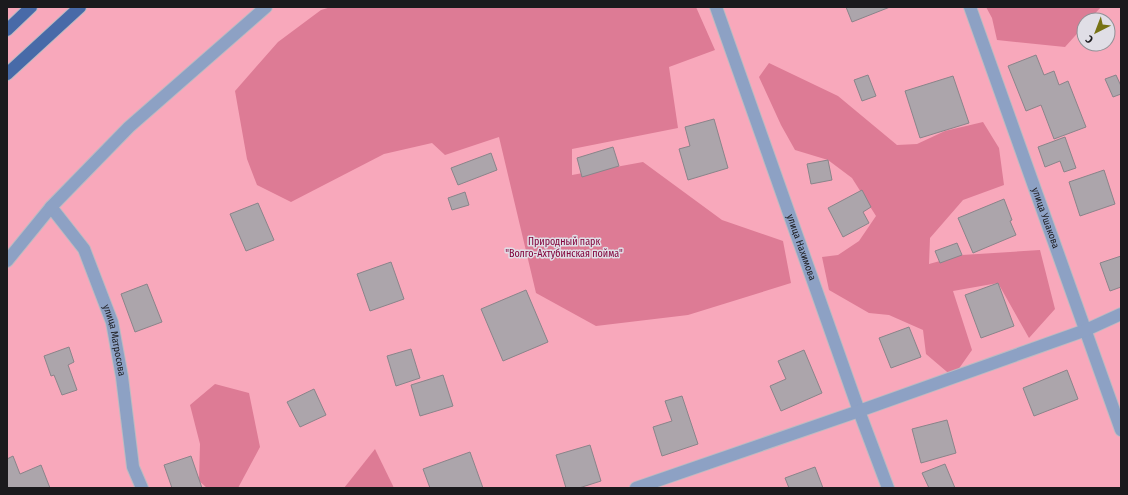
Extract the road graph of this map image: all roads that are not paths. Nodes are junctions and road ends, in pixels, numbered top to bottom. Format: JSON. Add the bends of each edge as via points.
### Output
{"nodes":[{"id":1,"x":32,"y":7,"type":"edge"},
{"id":2,"x":80,"y":7,"type":"edge"},
{"id":3,"x":266,"y":7,"type":"edge"},
{"id":4,"x":716,"y":7,"type":"edge"},
{"id":5,"x":970,"y":7,"type":"edge"},
{"id":6,"x":7,"y":30,"type":"edge"},
{"id":7,"x":7,"y":74,"type":"edge"},
{"id":8,"x":51,"y":207,"type":"junction"},
{"id":9,"x":7,"y":261,"type":"edge"},
{"id":10,"x":1121,"y":314,"type":"edge"},
{"id":11,"x":1086,"y":330,"type":"junction"},
{"id":12,"x":859,"y":411,"type":"junction"},
{"id":13,"x":1121,"y":430,"type":"edge"},
{"id":14,"x":142,"y":488,"type":"edge"},
{"id":15,"x":637,"y":488,"type":"edge"},
{"id":16,"x":888,"y":488,"type":"edge"}],
"edges":[{"from":1,"to":6,"type":"main road"},
{"from":2,"to":7,"type":"main road"},
{"from":3,"to":8,"type":"street","via":[[130,127]]},
{"from":4,"to":12,"type":"street","name":"улица Нахимова"},
{"from":5,"to":11,"type":"street","name":"улица Ушакова"},
{"from":8,"to":9,"type":"street"},
{"from":8,"to":14,"type":"street","name":"улица Матросова","via":[[84,249],[112,322],[122,377],[133,467]]},
{"from":10,"to":11,"type":"street"},
{"from":11,"to":12,"type":"street"},
{"from":11,"to":13,"type":"street","name":"улица Ушакова"},
{"from":12,"to":15,"type":"street"},
{"from":12,"to":16,"type":"street","name":"улица Нахимова"}]}
